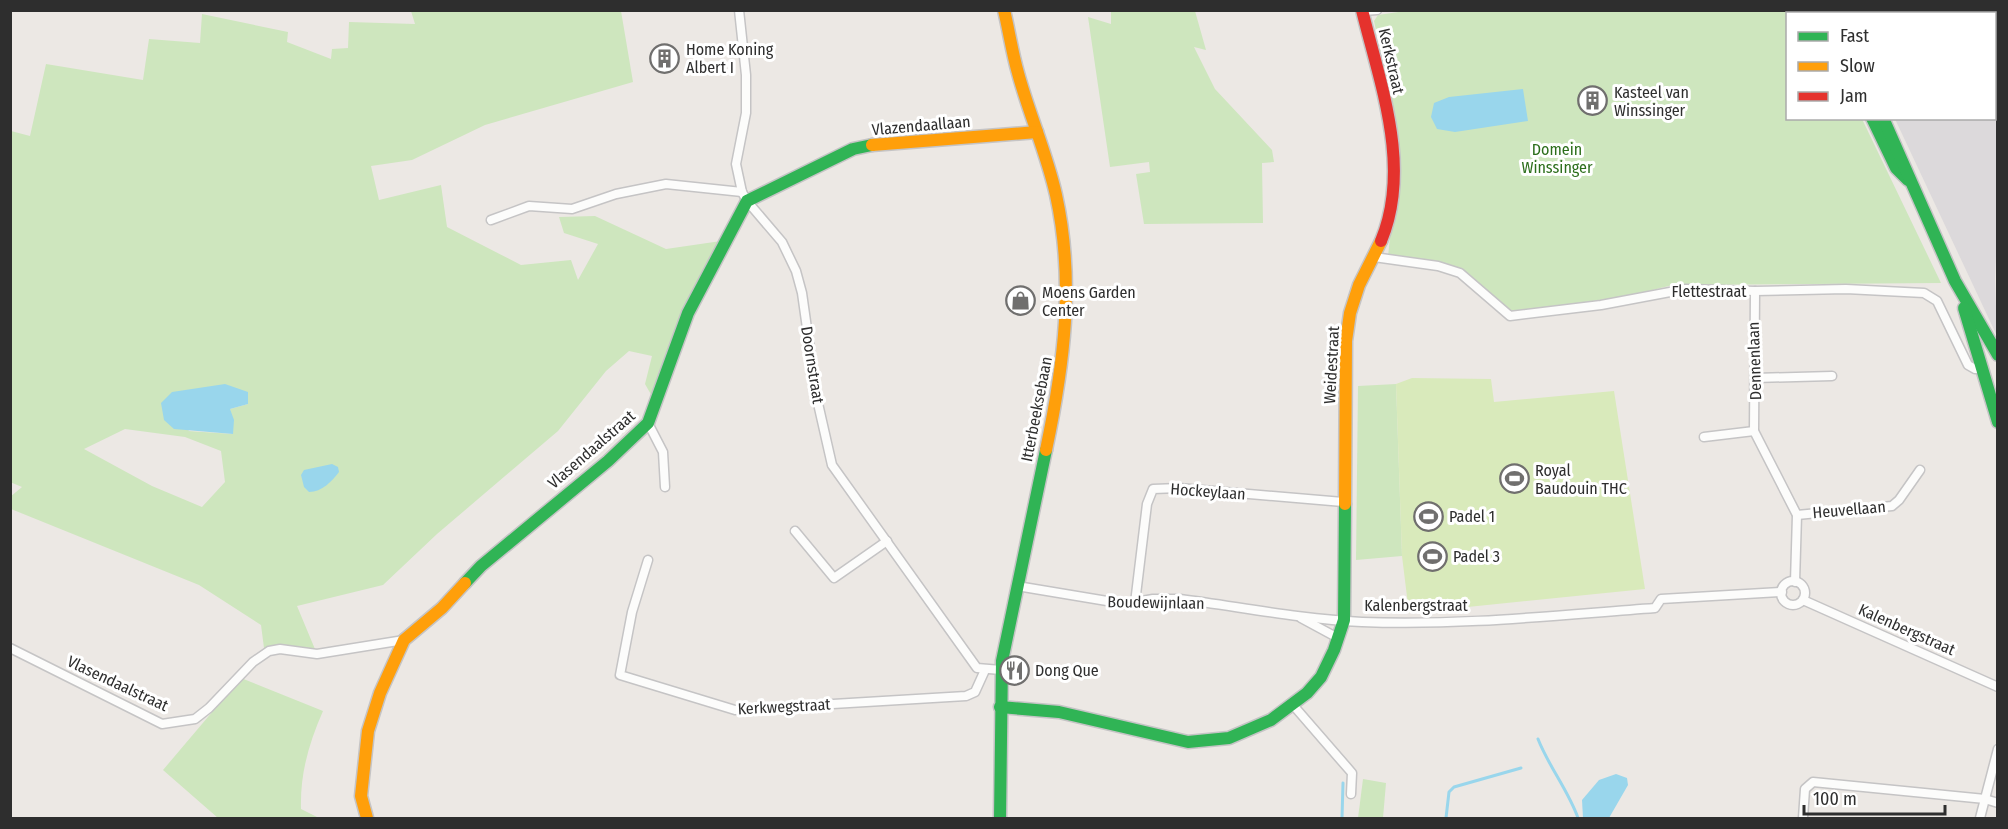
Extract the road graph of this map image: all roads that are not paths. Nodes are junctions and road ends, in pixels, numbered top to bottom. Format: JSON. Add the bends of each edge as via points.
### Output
{"nodes":[{"id":1,"x":739,"y":10,"type":"edge"},
{"id":2,"x":1004,"y":10,"type":"edge"},
{"id":3,"x":1377,"y":10,"type":"edge"},
{"id":4,"x":1362,"y":11,"type":"edge"},
{"id":5,"x":1389,"y":120,"type":"joint"},
{"id":6,"x":1873,"y":120,"type":"edge"},
{"id":7,"x":1884,"y":120,"type":"edge"},
{"id":8,"x":1037,"y":132,"type":"junction"},
{"id":9,"x":1908,"y":180,"type":"junction"},
{"id":10,"x":745,"y":197,"type":"junction"},
{"id":11,"x":491,"y":220,"type":"dead end"},
{"id":12,"x":1374,"y":257,"type":"junction"},
{"id":13,"x":1955,"y":280,"type":"junction"},
{"id":14,"x":1755,"y":291,"type":"junction"},
{"id":15,"x":1998,"y":355,"type":"edge"},
{"id":16,"x":1983,"y":367,"type":"junction"},
{"id":17,"x":1832,"y":376,"type":"dead end"},
{"id":18,"x":1755,"y":378,"type":"junction"},
{"id":19,"x":1997,"y":415,"type":"edge"},
{"id":20,"x":648,"y":423,"type":"junction"},
{"id":21,"x":1754,"y":431,"type":"junction"},
{"id":22,"x":1704,"y":437,"type":"dead end"},
{"id":23,"x":1920,"y":470,"type":"dead end"},
{"id":24,"x":665,"y":487,"type":"dead end"},
{"id":25,"x":1343,"y":502,"type":"junction"},
{"id":26,"x":1797,"y":515,"type":"junction"},
{"id":27,"x":795,"y":531,"type":"dead end"},
{"id":28,"x":887,"y":541,"type":"junction"},
{"id":29,"x":648,"y":560,"type":"dead end"},
{"id":30,"x":1795,"y":582,"type":"junction"},
{"id":31,"x":1017,"y":586,"type":"junction"},
{"id":32,"x":1782,"y":592,"type":"junction"},
{"id":33,"x":1803,"y":600,"type":"junction"},
{"id":34,"x":1135,"y":603,"type":"junction"},
{"id":35,"x":1295,"y":615,"type":"junction"},
{"id":36,"x":1344,"y":620,"type":"junction"},
{"id":37,"x":1338,"y":638,"type":"junction"},
{"id":38,"x":402,"y":644,"type":"junction"},
{"id":39,"x":10,"y":648,"type":"edge"},
{"id":40,"x":985,"y":670,"type":"junction"},
{"id":41,"x":1001,"y":670,"type":"junction"},
{"id":42,"x":1998,"y":687,"type":"edge"},
{"id":43,"x":1293,"y":705,"type":"junction"},
{"id":44,"x":1000,"y":707,"type":"junction"},
{"id":45,"x":1998,"y":748,"type":"edge"},
{"id":46,"x":1351,"y":794,"type":"dead end"},
{"id":47,"x":1985,"y":799,"type":"junction"},
{"id":48,"x":1998,"y":803,"type":"edge"},
{"id":49,"x":368,"y":819,"type":"edge"},
{"id":50,"x":1000,"y":819,"type":"edge"},
{"id":51,"x":1803,"y":819,"type":"edge"},
{"id":52,"x":1980,"y":819,"type":"edge"}],
"edges":[{"from":1,"to":10,"type":"street","name":"Doornstraat","via":[[746,113],[736,165]]},
{"from":2,"to":8,"type":"street","name":"Itterbeeksebaan"},
{"from":3,"to":4,"type":"street"},
{"from":4,"to":5,"type":"street","name":"Kerkstraat"},
{"from":5,"to":12,"type":"street","name":"Weidestraat","via":[[1395,171],[1389,221]]},
{"from":6,"to":9,"type":"street","via":[[1896,168]]},
{"from":7,"to":9,"type":"street"},
{"from":8,"to":10,"type":"street","name":"Vlazendaallaan","via":[[880,142],[853,148]]},
{"from":8,"to":31,"type":"street","name":"Itterbeeksebaan","via":[[1056,194],[1063,237],[1066,319],[1058,393]]},
{"from":9,"to":13,"type":"street"},
{"from":10,"to":11,"type":"street","via":[[666,184],[616,194],[572,209],[529,206]]},
{"from":10,"to":20,"type":"street","name":"Vlasendaalstraat","via":[[688,312]]},
{"from":10,"to":28,"type":"street","name":"Doornstraat","via":[[782,242],[796,271],[832,465]]},
{"from":12,"to":14,"type":"street","name":"Flettestraat","via":[[1460,273],[1510,316],[1601,305],[1670,290]]},
{"from":12,"to":25,"type":"street","name":"Weidestraat","via":[[1350,313]]},
{"from":13,"to":15,"type":"street"},
{"from":13,"to":16,"type":"street"},
{"from":14,"to":16,"type":"street","name":"Flettestraat","via":[[1846,289],[1924,293],[1937,302],[1968,364],[1975,369]]},
{"from":14,"to":18,"type":"street","name":"Dennenlaan"},
{"from":16,"to":19,"type":"street"},
{"from":17,"to":18,"type":"street"},
{"from":18,"to":21,"type":"street","name":"Dennenlaan"},
{"from":20,"to":24,"type":"street","via":[[663,452]]},
{"from":20,"to":38,"type":"street","name":"Vlasendaalstraat","via":[[481,566]]},
{"from":21,"to":22,"type":"street"},
{"from":21,"to":26,"type":"street","name":"Dennenlaan"},
{"from":23,"to":26,"type":"street","name":"Heuvellaan","via":[[1892,506]]},
{"from":25,"to":34,"type":"street","name":"Hockeylaan","via":[[1153,489],[1147,504]]},
{"from":25,"to":36,"type":"street","name":"Weidestraat"},
{"from":26,"to":30,"type":"street","name":"Dennenlaan"},
{"from":27,"to":28,"type":"street","via":[[834,578]]},
{"from":28,"to":40,"type":"street","name":"Doornstraat","via":[[977,668]]},
{"from":29,"to":40,"type":"street","name":"Kerkwegstraat","via":[[632,612],[620,675],[722,706],[757,710],[966,696],[975,692]]},
{"from":30,"to":32,"type":"street","via":[[1786,584]]},
{"from":30,"to":33,"type":"street","via":[[1803,587]]},
{"from":31,"to":34,"type":"street","name":"Boudewijnlaan"},
{"from":31,"to":41,"type":"street","name":"Itterbeeksebaan"},
{"from":32,"to":33,"type":"street","name":"Kalenbergstraat","via":[[1789,604],[1797,605]]},
{"from":32,"to":36,"type":"street","name":"Kalenbergstraat","via":[[1661,599],[1655,608],[1467,622]]},
{"from":33,"to":42,"type":"street","name":"Kalenbergstraat"},
{"from":34,"to":35,"type":"street","name":"Boudewijnlaan","via":[[1180,599]]},
{"from":35,"to":36,"type":"street","name":"Boudewijnlaan"},
{"from":35,"to":37,"type":"street","name":"Boudewijnlaan"},
{"from":36,"to":37,"type":"street","name":"Kalenbergstraat"},
{"from":37,"to":43,"type":"street","name":"Kalenbergstraat","via":[[1330,661]]},
{"from":38,"to":39,"type":"street","name":"Vlasendaalstraat","via":[[317,654],[268,651],[195,718],[162,724]]},
{"from":38,"to":49,"type":"street","via":[[380,693],[363,760],[361,796]]},
{"from":40,"to":41,"type":"street"},
{"from":41,"to":44,"type":"street","name":"Itterbeeksebaan"},
{"from":43,"to":44,"type":"street","name":"Kalenbergstraat","via":[[1246,733],[1201,742],[1166,738],[1058,712]]},
{"from":43,"to":46,"type":"street","via":[[1352,773]]},
{"from":44,"to":50,"type":"street","name":"Itterbeeksebaan"},
{"from":45,"to":47,"type":"street"},
{"from":47,"to":48,"type":"street"},
{"from":47,"to":51,"type":"street","via":[[1813,782],[1805,789]]},
{"from":47,"to":52,"type":"street"}]}
